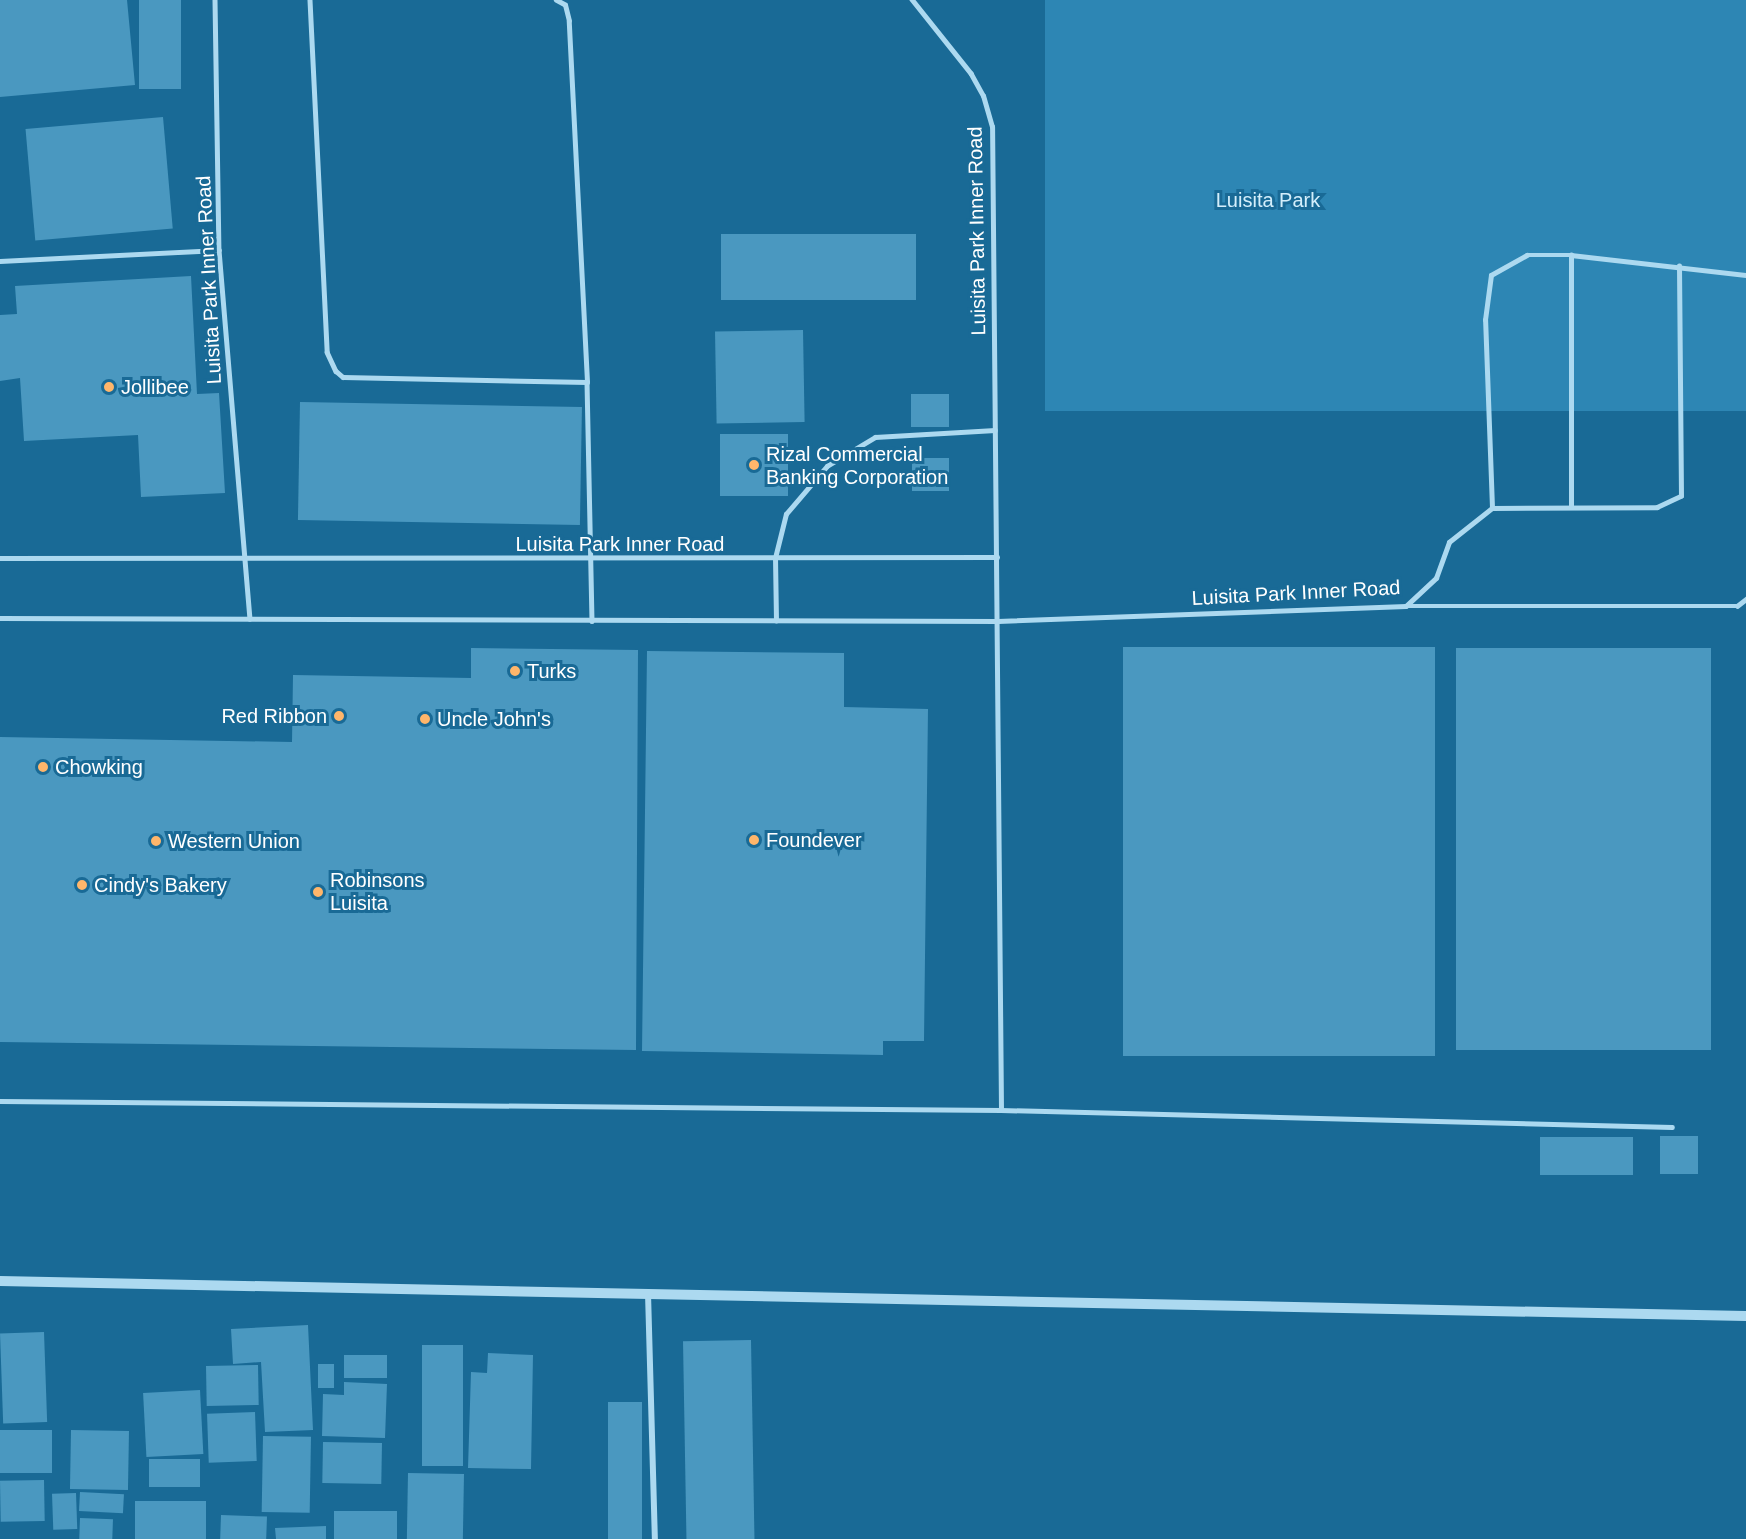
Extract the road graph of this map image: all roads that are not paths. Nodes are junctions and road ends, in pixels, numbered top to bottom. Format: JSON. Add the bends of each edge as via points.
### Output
{"nodes":[{"id":1,"x":215,"y":0,"type":"edge"},
{"id":2,"x":310,"y":0,"type":"edge"},
{"id":3,"x":556,"y":0,"type":"edge"},
{"id":4,"x":912,"y":0,"type":"edge"},
{"id":5,"x":219,"y":250,"type":"junction"},
{"id":6,"x":1572,"y":255,"type":"junction"},
{"id":7,"x":0,"y":261,"type":"edge"},
{"id":8,"x":1679,"y":266,"type":"junction"},
{"id":9,"x":1746,"y":275,"type":"edge"},
{"id":10,"x":587,"y":382,"type":"junction"},
{"id":11,"x":995,"y":430,"type":"junction"},
{"id":12,"x":1571,"y":505,"type":"junction"},
{"id":13,"x":1492,"y":508,"type":"junction"},
{"id":14,"x":997,"y":557,"type":"junction"},
{"id":15,"x":0,"y":558,"type":"edge"},
{"id":16,"x":244,"y":558,"type":"junction"},
{"id":17,"x":775,"y":558,"type":"junction"},
{"id":18,"x":592,"y":560,"type":"junction"},
{"id":19,"x":1746,"y":599,"type":"edge"},
{"id":20,"x":1406,"y":606,"type":"junction"},
{"id":21,"x":0,"y":618,"type":"edge"},
{"id":22,"x":250,"y":619,"type":"junction"},
{"id":23,"x":592,"y":621,"type":"junction"},
{"id":24,"x":776,"y":621,"type":"junction"},
{"id":25,"x":998,"y":621,"type":"junction"},
{"id":26,"x":0,"y":1101,"type":"edge"},
{"id":27,"x":1001,"y":1110,"type":"junction"},
{"id":28,"x":1672,"y":1127,"type":"dead end"},
{"id":29,"x":0,"y":1281,"type":"edge"},
{"id":30,"x":648,"y":1293,"type":"junction"},
{"id":31,"x":1746,"y":1316,"type":"edge"},
{"id":32,"x":655,"y":1539,"type":"edge"}],
"edges":[{"from":1,"to":5,"type":"lane","name":"Luisita Park Inner Road"},
{"from":2,"to":10,"type":"lane","via":[[327,352],[336,371],[343,376]]},
{"from":3,"to":10,"type":"lane","via":[[565,4],[569,21]]},
{"from":4,"to":11,"type":"lane","name":"Luisita Park Inner Road","via":[[971,74],[983,96],[992,128]]},
{"from":5,"to":7,"type":"lane"},
{"from":5,"to":16,"type":"lane","name":"Luisita Park Inner Road"},
{"from":6,"to":8,"type":"lane"},
{"from":6,"to":12,"type":"lane"},
{"from":6,"to":13,"type":"lane","via":[[1527,255],[1491,275],[1485,320]]},
{"from":8,"to":9,"type":"lane"},
{"from":8,"to":12,"type":"lane","via":[[1681,496],[1657,507]]},
{"from":10,"to":18,"type":"lane"},
{"from":11,"to":14,"type":"lane","name":"Luisita Park Inner Road"},
{"from":11,"to":17,"type":"lane","via":[[875,436],[848,450],[827,466],[786,514]]},
{"from":12,"to":13,"type":"lane"},
{"from":13,"to":20,"type":"lane","name":"Luisita Park Inner Road","via":[[1449,542],[1436,578]]},
{"from":14,"to":17,"type":"lane","name":"Luisita Park Inner Road"},
{"from":14,"to":25,"type":"lane","name":"Luisita Park Inner Road"},
{"from":15,"to":16,"type":"lane","name":"Luisita Park Inner Road"},
{"from":16,"to":18,"type":"lane","name":"Luisita Park Inner Road"},
{"from":16,"to":22,"type":"lane","name":"Luisita Park Inner Road"},
{"from":17,"to":18,"type":"lane","name":"Luisita Park Inner Road"},
{"from":17,"to":24,"type":"lane"},
{"from":18,"to":23,"type":"lane"},
{"from":19,"to":20,"type":"lane","via":[[1737,606]]},
{"from":20,"to":25,"type":"lane","name":"Luisita Park Inner Road"},
{"from":21,"to":22,"type":"lane","name":"Luisita Park Inner Road"},
{"from":22,"to":23,"type":"lane","name":"Luisita Park Inner Road"},
{"from":23,"to":24,"type":"lane","name":"Luisita Park Inner Road"},
{"from":24,"to":25,"type":"lane","name":"Luisita Park Inner Road"},
{"from":25,"to":27,"type":"lane"},
{"from":26,"to":27,"type":"lane"},
{"from":27,"to":28,"type":"lane"},
{"from":29,"to":30,"type":"street"},
{"from":30,"to":31,"type":"street"},
{"from":30,"to":32,"type":"street"}]}
